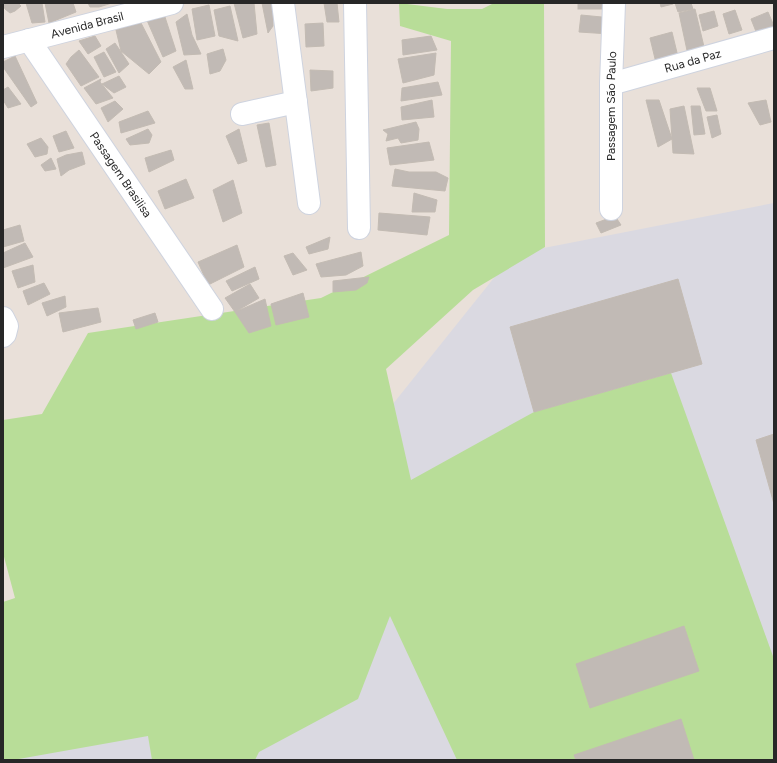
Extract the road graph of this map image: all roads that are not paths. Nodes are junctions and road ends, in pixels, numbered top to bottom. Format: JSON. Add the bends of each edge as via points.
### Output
{"nodes":[{"id":1,"x":172,"y":3,"type":"edge"},
{"id":2,"x":282,"y":3,"type":"edge"},
{"id":3,"x":355,"y":3,"type":"edge"},
{"id":4,"x":614,"y":3,"type":"edge"},
{"id":5,"x":774,"y":38,"type":"edge"},
{"id":6,"x":29,"y":40,"type":"junction"},
{"id":7,"x":3,"y":47,"type":"edge"},
{"id":8,"x":611,"y":84,"type":"junction"},
{"id":9,"x":296,"y":102,"type":"junction"},
{"id":10,"x":242,"y":114,"type":"dead end"},
{"id":11,"x":309,"y":203,"type":"dead end"},
{"id":12,"x":611,"y":208,"type":"dead end"},
{"id":13,"x":359,"y":228,"type":"dead end"},
{"id":14,"x":212,"y":309,"type":"dead end"},
{"id":15,"x":3,"y":318,"type":"edge"},
{"id":16,"x":3,"y":336,"type":"edge"}],
"edges":[{"from":1,"to":6,"type":"street","name":"Avenida Brasil"},
{"from":2,"to":9,"type":"street"},
{"from":3,"to":13,"type":"street"},
{"from":4,"to":8,"type":"street","name":"Passagem São Paulo"},
{"from":5,"to":8,"type":"street","name":"Rua da Paz"},
{"from":6,"to":7,"type":"street","name":"Avenida Brasil"},
{"from":6,"to":14,"type":"street","name":"Passagem Brasilisa"},
{"from":8,"to":12,"type":"street","name":"Passagem São Paulo"},
{"from":9,"to":10,"type":"street"},
{"from":9,"to":11,"type":"street"},
{"from":15,"to":16,"type":"street","via":[[7,326]]}]}
